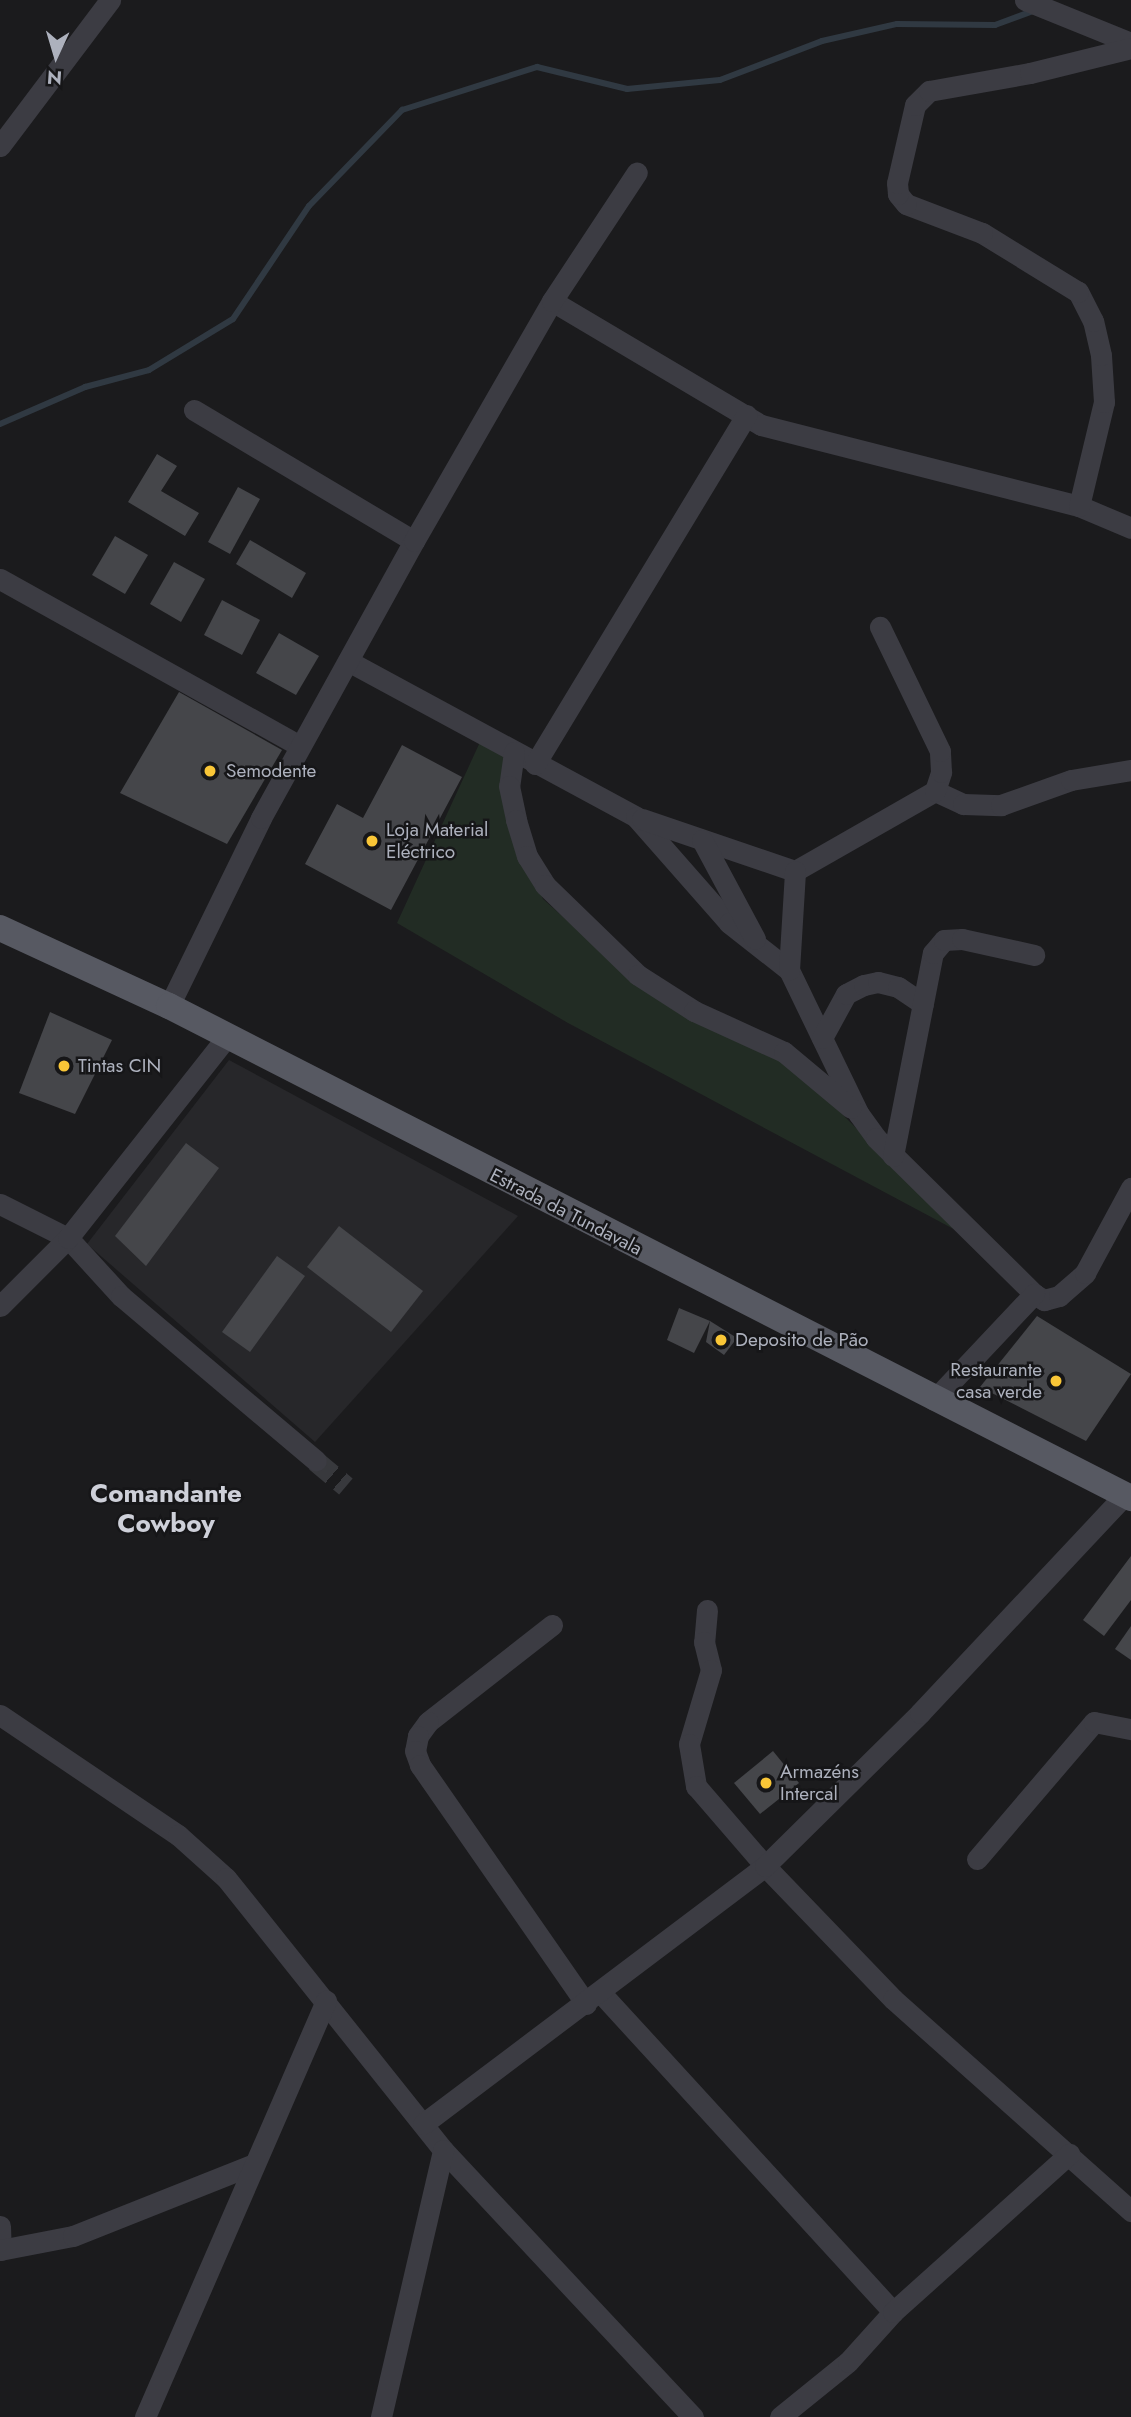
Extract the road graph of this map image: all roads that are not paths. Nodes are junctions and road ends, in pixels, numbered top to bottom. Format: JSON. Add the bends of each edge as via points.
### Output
{"nodes":[{"id":1,"x":110,"y":0,"type":"edge"},
{"id":2,"x":1025,"y":0,"type":"edge"},
{"id":3,"x":1131,"y":45,"type":"edge"},
{"id":4,"x":0,"y":146,"type":"edge"},
{"id":5,"x":637,"y":172,"type":"dead end"},
{"id":6,"x":552,"y":301,"type":"junction"},
{"id":7,"x":194,"y":410,"type":"dead end"},
{"id":8,"x":746,"y":415,"type":"junction"},
{"id":9,"x":1079,"y":506,"type":"junction"},
{"id":10,"x":1131,"y":528,"type":"edge"},
{"id":11,"x":414,"y":541,"type":"junction"},
{"id":12,"x":0,"y":579,"type":"edge"},
{"id":13,"x":880,"y":626,"type":"dead end"},
{"id":14,"x":348,"y":661,"type":"junction"},
{"id":15,"x":300,"y":746,"type":"junction"},
{"id":16,"x":514,"y":752,"type":"junction"},
{"id":17,"x":535,"y":764,"type":"junction"},
{"id":18,"x":1131,"y":770,"type":"edge"},
{"id":19,"x":935,"y":791,"type":"junction"},
{"id":20,"x":636,"y":817,"type":"junction"},
{"id":21,"x":702,"y":840,"type":"junction"},
{"id":22,"x":795,"y":872,"type":"junction"},
{"id":23,"x":0,"y":928,"type":"edge"},
{"id":24,"x":759,"y":947,"type":"junction"},
{"id":25,"x":1034,"y":955,"type":"dead end"},
{"id":26,"x":789,"y":971,"type":"junction"},
{"id":27,"x":923,"y":1004,"type":"junction"},
{"id":28,"x":169,"y":1006,"type":"junction"},
{"id":29,"x":227,"y":1037,"type":"junction"},
{"id":30,"x":822,"y":1038,"type":"junction"},
{"id":31,"x":858,"y":1114,"type":"junction"},
{"id":32,"x":893,"y":1156,"type":"junction"},
{"id":33,"x":1131,"y":1188,"type":"edge"},
{"id":34,"x":0,"y":1203,"type":"edge"},
{"id":35,"x":68,"y":1238,"type":"junction"},
{"id":36,"x":1034,"y":1294,"type":"junction"},
{"id":37,"x":0,"y":1306,"type":"edge"},
{"id":38,"x":934,"y":1400,"type":"junction"},
{"id":39,"x":316,"y":1461,"type":"tunnel mouth"},
{"id":40,"x":1128,"y":1497,"type":"edge"},
{"id":41,"x":707,"y":1610,"type":"dead end"},
{"id":42,"x":552,"y":1625,"type":"dead end"},
{"id":43,"x":0,"y":1715,"type":"edge"},
{"id":44,"x":1131,"y":1729,"type":"edge"},
{"id":45,"x":977,"y":1859,"type":"dead end"},
{"id":46,"x":765,"y":1866,"type":"junction"},
{"id":47,"x":593,"y":1998,"type":"junction"},
{"id":48,"x":326,"y":2001,"type":"junction"},
{"id":49,"x":423,"y":2124,"type":"junction"},
{"id":50,"x":443,"y":2150,"type":"junction"},
{"id":51,"x":1069,"y":2154,"type":"junction"},
{"id":52,"x":254,"y":2164,"type":"junction"},
{"id":53,"x":1131,"y":2211,"type":"edge"},
{"id":54,"x":0,"y":2226,"type":"edge"},
{"id":55,"x":1,"y":2250,"type":"edge"},
{"id":56,"x":893,"y":2312,"type":"junction"},
{"id":57,"x":803,"y":2411,"type":"edge"},
{"id":58,"x":145,"y":2417,"type":"edge"},
{"id":59,"x":381,"y":2417,"type":"edge"},
{"id":60,"x":693,"y":2417,"type":"edge"},
{"id":61,"x":780,"y":2417,"type":"edge"}],
"edges":[{"from":1,"to":4,"type":"street"},
{"from":2,"to":3,"type":"street"},
{"from":3,"to":9,"type":"street","via":[[1030,73],[929,91],[915,105],[897,183],[906,204],[982,233],[1078,292],[1093,321],[1104,402]]},
{"from":5,"to":6,"type":"street"},
{"from":6,"to":8,"type":"street"},
{"from":6,"to":11,"type":"street"},
{"from":7,"to":11,"type":"street"},
{"from":8,"to":9,"type":"street","via":[[761,425]]},
{"from":8,"to":17,"type":"street"},
{"from":9,"to":10,"type":"street"},
{"from":11,"to":14,"type":"street"},
{"from":12,"to":15,"type":"street"},
{"from":13,"to":19,"type":"street","via":[[940,751],[941,772]]},
{"from":14,"to":15,"type":"street"},
{"from":14,"to":16,"type":"street"},
{"from":15,"to":28,"type":"street"},
{"from":16,"to":17,"type":"street"},
{"from":16,"to":31,"type":"street","via":[[509,786],[516,820],[527,856],[545,885],[638,975],[694,1011],[784,1052]]},
{"from":17,"to":20,"type":"street"},
{"from":18,"to":19,"type":"street","via":[[1071,780],[1001,805],[963,804]]},
{"from":19,"to":22,"type":"street"},
{"from":20,"to":21,"type":"street"},
{"from":20,"to":24,"type":"street","via":[[729,923]]},
{"from":21,"to":22,"type":"street"},
{"from":21,"to":24,"type":"street"},
{"from":22,"to":26,"type":"street"},
{"from":23,"to":28,"type":"main road","name":"Estrada da Tundavala"},
{"from":24,"to":26,"type":"street"},
{"from":25,"to":27,"type":"street","via":[[993,943],[944,940],[933,953]]},
{"from":26,"to":30,"type":"street"},
{"from":27,"to":30,"type":"street","via":[[898,987],[878,982],[864,985],[846,994]]},
{"from":27,"to":32,"type":"street"},
{"from":28,"to":29,"type":"main road","name":"Estrada da Tundavala"},
{"from":29,"to":35,"type":"street"},
{"from":29,"to":38,"type":"main road","name":"Estrada da Tundavala"},
{"from":30,"to":31,"type":"street"},
{"from":31,"to":32,"type":"street"},
{"from":32,"to":36,"type":"street"},
{"from":33,"to":36,"type":"street","via":[[1084,1273],[1059,1296],[1044,1300]]},
{"from":34,"to":35,"type":"street"},
{"from":35,"to":37,"type":"street"},
{"from":35,"to":39,"type":"street","via":[[121,1296]]},
{"from":36,"to":38,"type":"street"},
{"from":38,"to":40,"type":"main road","name":"Estrada da Tundavala"},
{"from":40,"to":46,"type":"street"},
{"from":41,"to":46,"type":"street","via":[[704,1642],[711,1670],[689,1744],[696,1786]]},
{"from":42,"to":47,"type":"street","via":[[428,1722],[415,1751],[420,1765]]},
{"from":43,"to":48,"type":"street","via":[[178,1835],[226,1878]]},
{"from":44,"to":45,"type":"street","via":[[1094,1722]]},
{"from":46,"to":47,"type":"street"},
{"from":46,"to":51,"type":"street","via":[[893,1998]]},
{"from":47,"to":49,"type":"street"},
{"from":47,"to":56,"type":"street"},
{"from":48,"to":49,"type":"street"},
{"from":48,"to":52,"type":"street"},
{"from":49,"to":50,"type":"street"},
{"from":50,"to":59,"type":"street"},
{"from":50,"to":60,"type":"street"},
{"from":51,"to":53,"type":"street"},
{"from":51,"to":56,"type":"street"},
{"from":52,"to":55,"type":"street","via":[[73,2236]]},
{"from":52,"to":58,"type":"street"},
{"from":54,"to":55,"type":"street"},
{"from":56,"to":57,"type":"street"},
{"from":57,"to":61,"type":"street"}]}
